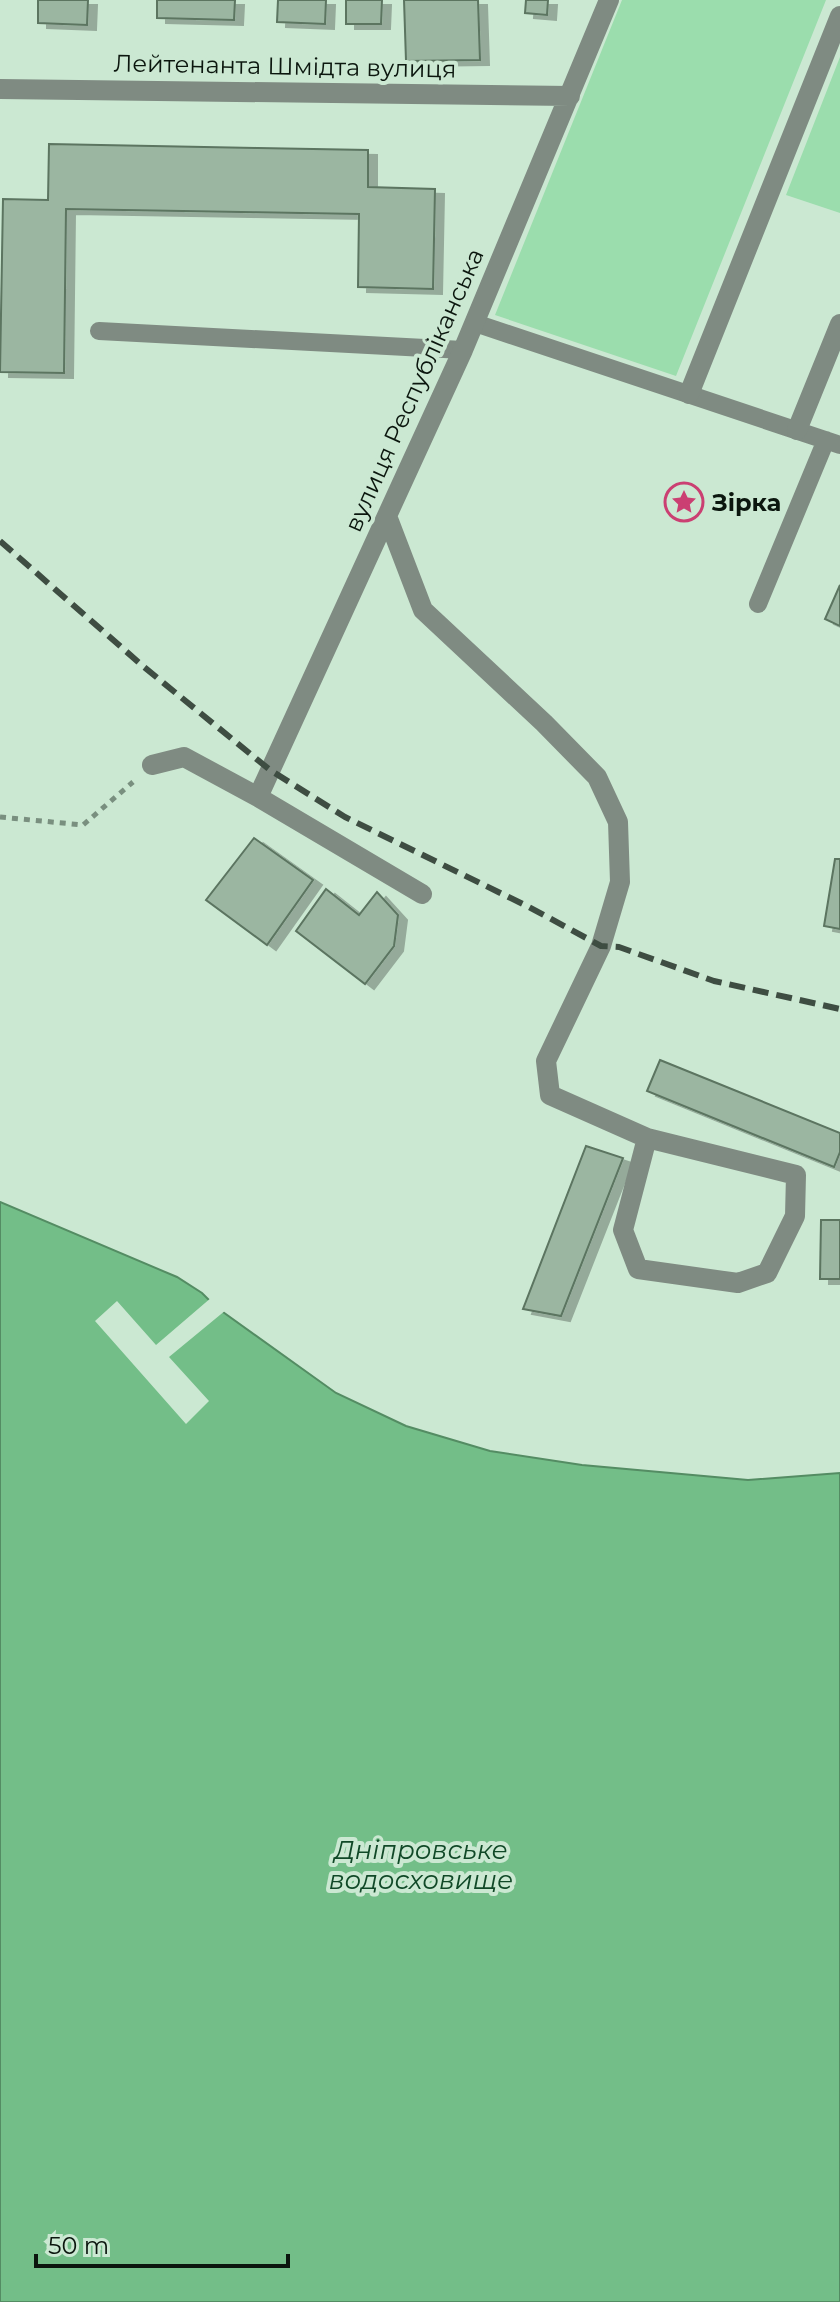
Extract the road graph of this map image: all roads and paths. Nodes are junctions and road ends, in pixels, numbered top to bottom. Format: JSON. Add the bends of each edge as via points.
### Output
{"nodes":[{"id":1,"x":609,"y":0,"type":"edge"},
{"id":2,"x":840,"y":16,"type":"edge"},
{"id":3,"x":0,"y":89,"type":"edge"},
{"id":4,"x":570,"y":96,"type":"junction"},
{"id":5,"x":475,"y":323,"type":"junction"},
{"id":6,"x":840,"y":324,"type":"edge"},
{"id":7,"x":99,"y":331,"type":"dead end"},
{"id":8,"x":463,"y":350,"type":"junction"},
{"id":9,"x":689,"y":394,"type":"junction"},
{"id":10,"x":797,"y":430,"type":"junction"},
{"id":11,"x":833,"y":442,"type":"edge"},
{"id":12,"x":387,"y":516,"type":"junction"},
{"id":13,"x":758,"y":604,"type":"dead end"},
{"id":14,"x":152,"y":765,"type":"joint"},
{"id":15,"x":258,"y":797,"type":"junction"},
{"id":16,"x":0,"y":817,"type":"edge"},
{"id":17,"x":422,"y":894,"type":"dead end"},
{"id":18,"x":647,"y":1138,"type":"junction"}],
"edges":[{"from":1,"to":4,"type":"street","name":"вулиця Республіканська"},
{"from":2,"to":9,"type":"street"},
{"from":3,"to":4,"type":"street","name":"Лейтенанта Шмідта вулиця"},
{"from":4,"to":5,"type":"street","name":"вулиця Республіканська"},
{"from":5,"to":8,"type":"street","name":"вулиця Республіканська"},
{"from":5,"to":9,"type":"lane"},
{"from":6,"to":10,"type":"street"},
{"from":7,"to":8,"type":"lane"},
{"from":8,"to":12,"type":"street","name":"вулиця Республіканська"},
{"from":9,"to":10,"type":"lane"},
{"from":10,"to":11,"type":"lane"},
{"from":11,"to":13,"type":"lane"},
{"from":12,"to":15,"type":"street","name":"вулиця Республіканська"},
{"from":12,"to":18,"type":"street","via":[[423,610],[597,777],[618,822],[620,882],[613,907],[601,946],[546,1061],[550,1095]]},
{"from":14,"to":15,"type":"street","via":[[184,757]]},
{"from":14,"to":16,"type":"path","via":[[83,825]]},
{"from":15,"to":17,"type":"street"},
{"from":18,"to":18,"type":"street","via":[[796,1175],[795,1216],[767,1273],[738,1283],[638,1269],[623,1230]]}]}
